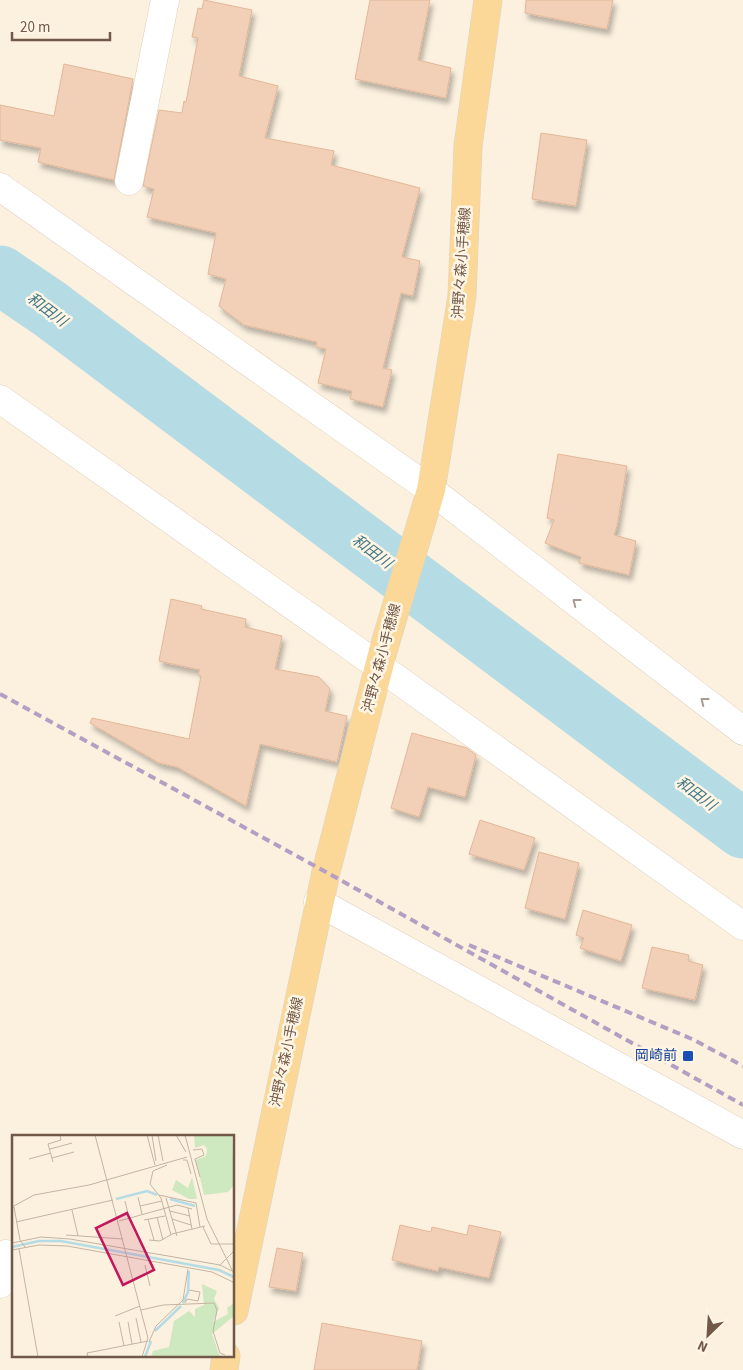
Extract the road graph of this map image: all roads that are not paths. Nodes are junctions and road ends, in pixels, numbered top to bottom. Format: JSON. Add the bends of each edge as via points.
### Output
{"nodes":[{"id":1,"x":165,"y":0,"type":"edge"},
{"id":2,"x":488,"y":0,"type":"edge"},
{"id":3,"x":129,"y":181,"type":"dead end"},
{"id":4,"x":0,"y":187,"type":"edge"},
{"id":5,"x":0,"y":399,"type":"edge"},
{"id":6,"x":428,"y":500,"type":"junction"},
{"id":7,"x":382,"y":659,"type":"junction"},
{"id":8,"x":743,"y":731,"type":"edge"},
{"id":9,"x":318,"y":902,"type":"junction"},
{"id":10,"x":743,"y":926,"type":"edge"},
{"id":11,"x":743,"y":1135,"type":"edge"},
{"id":12,"x":7,"y":1254,"type":"edge"},
{"id":13,"x":0,"y":1284,"type":"edge"},
{"id":14,"x":235,"y":1302,"type":"edge"}],
"edges":[{"from":1,"to":3,"type":"street"},
{"from":2,"to":6,"type":"main road","name":"沖野々森小手穂線","via":[[468,146],[462,296]]},
{"from":4,"to":6,"type":"street"},
{"from":5,"to":7,"type":"street"},
{"from":6,"to":7,"type":"main road","name":"沖野々森小手穂線"},
{"from":8,"to":6,"type":"street","one_way":true},
{"from":7,"to":9,"type":"main road","name":"沖野々森小手穂線"},
{"from":7,"to":10,"type":"street"},
{"from":9,"to":11,"type":"street"},
{"from":9,"to":14,"type":"main road","name":"沖野々森小手穂線"},
{"from":12,"to":13,"type":"street"}]}
